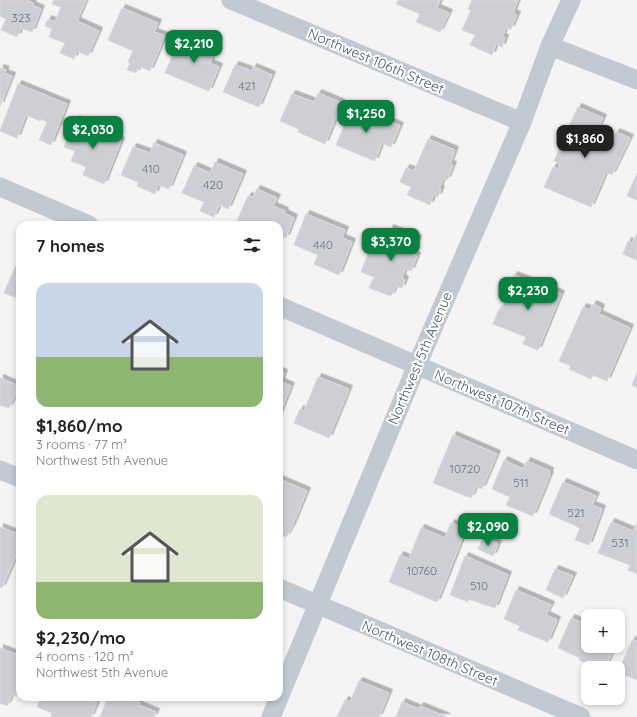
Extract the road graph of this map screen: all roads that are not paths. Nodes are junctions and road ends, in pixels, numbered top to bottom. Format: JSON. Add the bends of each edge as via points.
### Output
{"nodes":[{"id":1,"x":231,"y":0,"type":"edge"},
{"id":2,"x":571,"y":0,"type":"edge"},
{"id":3,"x":550,"y":46,"type":"junction"},
{"id":4,"x":637,"y":80,"type":"edge"},
{"id":5,"x":522,"y":122,"type":"junction"},
{"id":6,"x":0,"y":187,"type":"edge"},
{"id":7,"x":80,"y":221,"type":"edge"},
{"id":8,"x":283,"y":308,"type":"edge"},
{"id":9,"x":417,"y":365,"type":"junction"},
{"id":10,"x":637,"y":460,"type":"edge"},
{"id":11,"x":0,"y":470,"type":"edge"},
{"id":12,"x":16,"y":476,"type":"edge"},
{"id":13,"x":283,"y":590,"type":"edge"},
{"id":14,"x":317,"y":604,"type":"junction"},
{"id":15,"x":283,"y":688,"type":"edge"},
{"id":16,"x":278,"y":701,"type":"edge"},
{"id":17,"x":271,"y":717,"type":"edge"},
{"id":18,"x":581,"y":717,"type":"edge"}],
"edges":[{"from":1,"to":5,"type":"street","name":"Northwest 106th Street"},
{"from":2,"to":3,"type":"street","name":"Northwest 5th Avenue"},
{"from":3,"to":4,"type":"street"},
{"from":3,"to":5,"type":"street","name":"Northwest 5th Avenue"},
{"from":5,"to":9,"type":"street","name":"Northwest 5th Avenue"},
{"from":6,"to":7,"type":"street"},
{"from":8,"to":9,"type":"street","name":"Northwest 107th Street"},
{"from":9,"to":10,"type":"street","name":"Northwest 107th Street"},
{"from":9,"to":14,"type":"street","name":"Northwest 5th Avenue"},
{"from":11,"to":12,"type":"street"},
{"from":13,"to":14,"type":"street","name":"Northwest 108th Street"},
{"from":14,"to":15,"type":"street","name":"Northwest 5th Avenue"},
{"from":14,"to":18,"type":"street","name":"Northwest 108th Street"},
{"from":16,"to":17,"type":"street","name":"Northwest 5th Avenue"}]}
